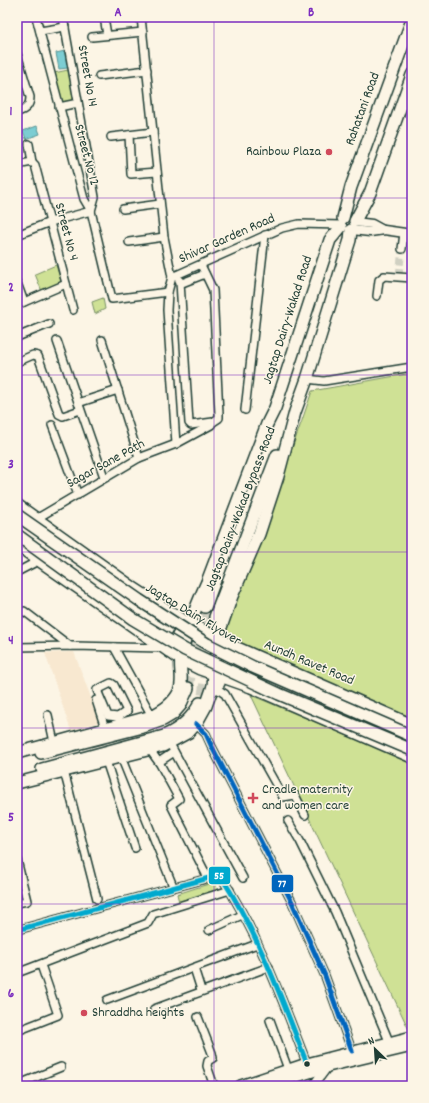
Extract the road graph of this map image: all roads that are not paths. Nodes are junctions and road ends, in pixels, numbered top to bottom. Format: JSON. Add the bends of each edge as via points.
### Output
{"nodes":[{"id":1,"x":36,"y":17,"type":"edge"},
{"id":2,"x":63,"y":17,"type":"edge"},
{"id":3,"x":104,"y":17,"type":"edge"},
{"id":4,"x":141,"y":17,"type":"edge"},
{"id":5,"x":412,"y":20,"type":"edge"},
{"id":6,"x":65,"y":27,"type":"junction"},
{"id":7,"x":40,"y":31,"type":"junction"},
{"id":8,"x":143,"y":32,"type":"junction"},
{"id":9,"x":107,"y":35,"type":"junction"},
{"id":10,"x":92,"y":37,"type":"dead end"},
{"id":11,"x":17,"y":54,"type":"edge"},
{"id":12,"x":147,"y":70,"type":"junction"},
{"id":13,"x":412,"y":75,"type":"edge"},
{"id":14,"x":99,"y":76,"type":"dead end"},
{"id":15,"x":78,"y":103,"type":"junction"},
{"id":16,"x":59,"y":107,"type":"junction"},
{"id":17,"x":17,"y":112,"type":"edge"},
{"id":18,"x":153,"y":132,"type":"junction"},
{"id":19,"x":129,"y":135,"type":"junction"},
{"id":20,"x":111,"y":137,"type":"dead end"},
{"id":21,"x":29,"y":144,"type":"dead end"},
{"id":22,"x":32,"y":162,"type":"junction"},
{"id":23,"x":20,"y":164,"type":"edge"},
{"id":24,"x":157,"y":172,"type":"junction"},
{"id":25,"x":160,"y":204,"type":"junction"},
{"id":26,"x":123,"y":209,"type":"dead end"},
{"id":27,"x":91,"y":210,"type":"junction"},
{"id":28,"x":50,"y":222,"type":"junction"},
{"id":29,"x":348,"y":223,"type":"junction"},
{"id":30,"x":265,"y":234,"type":"junction"},
{"id":31,"x":408,"y":234,"type":"edge"},
{"id":32,"x":17,"y":235,"type":"edge"},
{"id":33,"x":164,"y":238,"type":"junction"},
{"id":34,"x":129,"y":242,"type":"dead end"},
{"id":35,"x":402,"y":249,"type":"tunnel mouth"},
{"id":36,"x":201,"y":265,"type":"junction"},
{"id":37,"x":205,"y":274,"type":"junction"},
{"id":38,"x":175,"y":276,"type":"junction"},
{"id":39,"x":412,"y":278,"type":"edge"},
{"id":40,"x":180,"y":282,"type":"junction"},
{"id":41,"x":17,"y":284,"type":"edge"},
{"id":42,"x":66,"y":284,"type":"junction"},
{"id":43,"x":168,"y":292,"type":"junction"},
{"id":44,"x":377,"y":296,"type":"dead end"},
{"id":45,"x":21,"y":304,"type":"edge"},
{"id":46,"x":73,"y":310,"type":"dead end"},
{"id":47,"x":49,"y":324,"type":"dead end"},
{"id":48,"x":17,"y":338,"type":"edge"},
{"id":49,"x":102,"y":340,"type":"dead end"},
{"id":50,"x":57,"y":341,"type":"dead end"},
{"id":51,"x":17,"y":362,"type":"edge"},
{"id":52,"x":412,"y":367,"type":"edge"},
{"id":53,"x":307,"y":379,"type":"junction"},
{"id":54,"x":118,"y":390,"type":"junction"},
{"id":55,"x":78,"y":403,"type":"junction"},
{"id":56,"x":80,"y":410,"type":"junction"},
{"id":57,"x":245,"y":410,"type":"dead end"},
{"id":58,"x":295,"y":412,"type":"junction"},
{"id":59,"x":267,"y":424,"type":"junction"},
{"id":60,"x":52,"y":425,"type":"dead end"},
{"id":61,"x":211,"y":425,"type":"dead end"},
{"id":62,"x":176,"y":444,"type":"junction"},
{"id":63,"x":139,"y":458,"type":"junction"},
{"id":64,"x":104,"y":477,"type":"junction"},
{"id":65,"x":78,"y":495,"type":"junction"},
{"id":66,"x":17,"y":505,"type":"edge"},
{"id":67,"x":17,"y":515,"type":"edge"},
{"id":68,"x":36,"y":519,"type":"junction"},
{"id":69,"x":17,"y":535,"type":"edge"},
{"id":70,"x":17,"y":545,"type":"edge"},
{"id":71,"x":38,"y":561,"type":"junction"},
{"id":72,"x":17,"y":572,"type":"edge"},
{"id":73,"x":201,"y":606,"type":"junction"},
{"id":74,"x":17,"y":615,"type":"edge"},
{"id":75,"x":215,"y":617,"type":"tunnel mouth"},
{"id":76,"x":188,"y":623,"type":"junction"},
{"id":77,"x":217,"y":639,"type":"junction"},
{"id":78,"x":70,"y":646,"type":"junction"},
{"id":79,"x":17,"y":647,"type":"edge"},
{"id":80,"x":114,"y":647,"type":"junction"},
{"id":81,"x":166,"y":650,"type":"junction"},
{"id":82,"x":180,"y":659,"type":"junction"},
{"id":83,"x":213,"y":674,"type":"junction"},
{"id":84,"x":233,"y":681,"type":"junction"},
{"id":85,"x":188,"y":688,"type":"tunnel mouth"},
{"id":86,"x":93,"y":690,"type":"dead end"},
{"id":87,"x":209,"y":690,"type":"junction"},
{"id":88,"x":48,"y":715,"type":"dead end"},
{"id":89,"x":152,"y":716,"type":"junction"},
{"id":90,"x":120,"y":720,"type":"junction"},
{"id":91,"x":196,"y":724,"type":"junction"},
{"id":92,"x":412,"y":725,"type":"edge"},
{"id":93,"x":105,"y":728,"type":"junction"},
{"id":94,"x":412,"y":736,"type":"edge"},
{"id":95,"x":54,"y":742,"type":"junction"},
{"id":96,"x":172,"y":747,"type":"junction"},
{"id":97,"x":150,"y":750,"type":"junction"},
{"id":98,"x":412,"y":750,"type":"edge"},
{"id":99,"x":17,"y":753,"type":"edge"},
{"id":100,"x":121,"y":757,"type":"junction"},
{"id":101,"x":412,"y":758,"type":"edge"},
{"id":102,"x":17,"y":759,"type":"edge"},
{"id":103,"x":106,"y":761,"type":"junction"},
{"id":104,"x":159,"y":762,"type":"junction"},
{"id":105,"x":64,"y":771,"type":"junction"},
{"id":106,"x":17,"y":775,"type":"edge"},
{"id":107,"x":17,"y":782,"type":"edge"},
{"id":108,"x":305,"y":815,"type":"dead end"},
{"id":109,"x":288,"y":821,"type":"dead end"},
{"id":110,"x":135,"y":848,"type":"dead end"},
{"id":111,"x":17,"y":860,"type":"edge"},
{"id":112,"x":208,"y":878,"type":"junction"},
{"id":113,"x":243,"y":878,"type":"dead end"},
{"id":114,"x":173,"y":886,"type":"junction"},
{"id":115,"x":230,"y":890,"type":"junction"},
{"id":116,"x":97,"y":899,"type":"dead end"},
{"id":117,"x":17,"y":903,"type":"edge"},
{"id":118,"x":242,"y":915,"type":"junction"},
{"id":119,"x":17,"y":930,"type":"edge"},
{"id":120,"x":209,"y":930,"type":"dead end"},
{"id":121,"x":257,"y":944,"type":"junction"},
{"id":122,"x":41,"y":965,"type":"junction"},
{"id":123,"x":269,"y":967,"type":"junction"},
{"id":124,"x":194,"y":968,"type":"junction"},
{"id":125,"x":17,"y":973,"type":"edge"},
{"id":126,"x":201,"y":990,"type":"junction"},
{"id":127,"x":107,"y":1000,"type":"dead end"},
{"id":128,"x":154,"y":1009,"type":"dead end"},
{"id":129,"x":198,"y":1017,"type":"dead end"},
{"id":130,"x":270,"y":1020,"type":"dead end"},
{"id":131,"x":17,"y":1031,"type":"edge"},
{"id":132,"x":412,"y":1037,"type":"edge"},
{"id":133,"x":391,"y":1046,"type":"junction"},
{"id":134,"x":412,"y":1046,"type":"edge"},
{"id":135,"x":352,"y":1051,"type":"junction"},
{"id":136,"x":327,"y":1062,"type":"junction"},
{"id":137,"x":307,"y":1064,"type":"junction"},
{"id":138,"x":61,"y":1067,"type":"dead end"},
{"id":139,"x":288,"y":1069,"type":"junction"},
{"id":140,"x":17,"y":1085,"type":"edge"},
{"id":141,"x":214,"y":1086,"type":"edge"},
{"id":142,"x":244,"y":1086,"type":"edge"},
{"id":143,"x":266,"y":1086,"type":"edge"},
{"id":144,"x":313,"y":1086,"type":"edge"}],
"edges":[{"from":1,"to":7,"type":"street","name":"Street No 12"},
{"from":2,"to":6,"type":"street","name":"Street No 14"},
{"from":3,"to":9,"type":"street"},
{"from":4,"to":8,"type":"street"},
{"from":5,"to":29,"type":"main road","name":"Rahatani Road"},
{"from":6,"to":7,"type":"street"},
{"from":6,"to":15,"type":"street","name":"Street No 14"},
{"from":7,"to":16,"type":"street","name":"Street No 12"},
{"from":8,"to":9,"type":"street"},
{"from":8,"to":12,"type":"street"},
{"from":9,"to":10,"type":"street"},
{"from":11,"to":17,"type":"street","via":[[30,97],[30,104]]},
{"from":12,"to":14,"type":"street"},
{"from":12,"to":18,"type":"street"},
{"from":13,"to":29,"type":"main road","via":[[370,193]]},
{"from":15,"to":16,"type":"street"},
{"from":15,"to":27,"type":"street","name":"Street No 14","via":[[95,197]]},
{"from":16,"to":27,"type":"street","name":"Street No 12","via":[[84,198]]},
{"from":18,"to":19,"type":"street"},
{"from":18,"to":24,"type":"street"},
{"from":19,"to":20,"type":"street"},
{"from":19,"to":24,"type":"street","via":[[131,174]]},
{"from":21,"to":22,"type":"street","name":"Street No 4"},
{"from":22,"to":23,"type":"street"},
{"from":22,"to":28,"type":"street","name":"Street No 4","via":[[35,165]]},
{"from":24,"to":25,"type":"street"},
{"from":25,"to":26,"type":"street"},
{"from":25,"to":33,"type":"street"},
{"from":27,"to":28,"type":"street"},
{"from":27,"to":43,"type":"street","name":"Street No 12","via":[[112,299]]},
{"from":28,"to":32,"type":"street"},
{"from":28,"to":42,"type":"street","name":"Street No 4"},
{"from":29,"to":30,"type":"street","name":"Shivar Garden Road","via":[[299,224]]},
{"from":29,"to":31,"type":"street","via":[[372,224],[384,230]]},
{"from":29,"to":53,"type":"main road","via":[[350,240]]},
{"from":29,"to":59,"type":"main road","name":"Jagtap Dairy-Wakad Road","via":[[330,240],[275,408]]},
{"from":30,"to":36,"type":"street","name":"Shivar Garden Road"},
{"from":30,"to":57,"type":"street"},
{"from":31,"to":35,"type":"street"},
{"from":33,"to":34,"type":"street"},
{"from":33,"to":38,"type":"street"},
{"from":36,"to":37,"type":"street"},
{"from":36,"to":38,"type":"street","name":"Shivar Garden Road"},
{"from":37,"to":40,"type":"street"},
{"from":37,"to":40,"type":"street","via":[[213,290],[214,305],[219,418],[213,422],[191,425],[189,423]]},
{"from":38,"to":40,"type":"street"},
{"from":38,"to":43,"type":"street","name":"Shivar Garden Road"},
{"from":39,"to":44,"type":"street","via":[[380,278]]},
{"from":41,"to":45,"type":"street"},
{"from":42,"to":45,"type":"street"},
{"from":42,"to":46,"type":"street","name":"Street No 4"},
{"from":43,"to":62,"type":"street","name":"Shivar Garden Road"},
{"from":47,"to":48,"type":"street"},
{"from":49,"to":54,"type":"street"},
{"from":50,"to":55,"type":"street"},
{"from":51,"to":56,"type":"street","via":[[33,355],[38,356],[59,414],[63,416]]},
{"from":52,"to":53,"type":"street","via":[[324,381]]},
{"from":53,"to":58,"type":"main road"},
{"from":54,"to":55,"type":"street"},
{"from":54,"to":63,"type":"street"},
{"from":55,"to":56,"type":"street"},
{"from":56,"to":64,"type":"street"},
{"from":58,"to":75,"type":"main road","name":"Jagtap Dairy-Wakad Bypass Road"},
{"from":58,"to":77,"type":"main road","via":[[259,534],[232,596]]},
{"from":59,"to":73,"type":"main road","name":"Jagtap Dairy-Wakad Road","via":[[207,582]]},
{"from":59,"to":73,"type":"main road","name":"Jagtap Dairy-Wakad Road","via":[[264,447]]},
{"from":60,"to":65,"type":"street"},
{"from":61,"to":62,"type":"street","name":"Sagar Sane Path"},
{"from":62,"to":63,"type":"street","name":"Sagar Sane Path"},
{"from":63,"to":64,"type":"street","name":"Sagar Sane Path"},
{"from":64,"to":65,"type":"street","name":"Sagar Sane Path"},
{"from":65,"to":68,"type":"street","name":"Sagar Sane Path"},
{"from":66,"to":68,"type":"main road","name":"Aundh Ravet Road"},
{"from":67,"to":94,"type":"main road","name":"Jagtap Dairy Flyover","bridge":true,"via":[[207,644],[253,667]]},
{"from":68,"to":76,"type":"main road","name":"Aundh Ravet Road"},
{"from":69,"to":98,"type":"main road","bridge":true,"via":[[133,619],[184,650]]},
{"from":70,"to":71,"type":"main road"},
{"from":71,"to":72,"type":"street"},
{"from":71,"to":81,"type":"main road"},
{"from":73,"to":76,"type":"main road"},
{"from":74,"to":78,"type":"street","via":[[24,611]]},
{"from":76,"to":77,"type":"main road","name":"Aundh Ravet Road"},
{"from":76,"to":81,"type":"main road"},
{"from":76,"to":82,"type":"main road"},
{"from":77,"to":83,"type":"main road"},
{"from":77,"to":92,"type":"main road","name":"Aundh Ravet Road"},
{"from":78,"to":79,"type":"street"},
{"from":78,"to":80,"type":"street"},
{"from":80,"to":81,"type":"street"},
{"from":80,"to":89,"type":"street"},
{"from":81,"to":82,"type":"main road"},
{"from":82,"to":83,"type":"main road"},
{"from":82,"to":89,"type":"main road","via":[[180,691],[163,710]]},
{"from":83,"to":84,"type":"main road"},
{"from":83,"to":87,"type":"main road"},
{"from":84,"to":87,"type":"main road"},
{"from":84,"to":101,"type":"main road"},
{"from":85,"to":102,"type":"main road","via":[[180,706],[163,720]]},
{"from":86,"to":93,"type":"street"},
{"from":87,"to":91,"type":"main road","via":[[206,706]]},
{"from":87,"to":106,"type":"main road","via":[[188,721],[176,731]]},
{"from":87,"to":108,"type":"street","via":[[219,690],[226,694],[284,796],[295,795]]},
{"from":88,"to":95,"type":"street"},
{"from":89,"to":90,"type":"main road"},
{"from":90,"to":90,"type":"street","via":[[126,711],[111,683],[97,690],[108,716]]},
{"from":90,"to":93,"type":"main road"},
{"from":91,"to":96,"type":"main road"},
{"from":91,"to":135,"type":"street","via":[[206,734],[292,902],[325,976]]},
{"from":93,"to":95,"type":"main road"},
{"from":95,"to":99,"type":"main road"},
{"from":96,"to":97,"type":"main road"},
{"from":96,"to":104,"type":"street"},
{"from":96,"to":113,"type":"street"},
{"from":97,"to":100,"type":"main road"},
{"from":97,"to":104,"type":"street"},
{"from":100,"to":103,"type":"main road"},
{"from":100,"to":114,"type":"street"},
{"from":103,"to":105,"type":"main road"},
{"from":103,"to":110,"type":"street"},
{"from":104,"to":112,"type":"street","via":[[179,799],[171,805]]},
{"from":105,"to":107,"type":"main road"},
{"from":105,"to":116,"type":"street"},
{"from":109,"to":133,"type":"street","via":[[335,912]]},
{"from":111,"to":117,"type":"street","via":[[27,900]]},
{"from":112,"to":114,"type":"street"},
{"from":112,"to":115,"type":"street","via":[[220,875]]},
{"from":114,"to":119,"type":"street"},
{"from":115,"to":118,"type":"street"},
{"from":115,"to":122,"type":"street","via":[[153,914],[148,924]]},
{"from":118,"to":120,"type":"street"},
{"from":118,"to":121,"type":"street"},
{"from":121,"to":123,"type":"street"},
{"from":121,"to":124,"type":"street"},
{"from":122,"to":125,"type":"street"},
{"from":122,"to":131,"type":"street","via":[[58,1015]]},
{"from":123,"to":126,"type":"street"},
{"from":123,"to":137,"type":"street"},
{"from":124,"to":126,"type":"street"},
{"from":124,"to":127,"type":"street"},
{"from":126,"to":128,"type":"street"},
{"from":129,"to":141,"type":"street","via":[[212,1053],[213,1058],[208,1061],[207,1066]]},
{"from":130,"to":139,"type":"street"},
{"from":132,"to":133,"type":"main road"},
{"from":133,"to":134,"type":"main road"},
{"from":133,"to":135,"type":"main road"},
{"from":133,"to":136,"type":"main road"},
{"from":135,"to":136,"type":"main road"},
{"from":136,"to":137,"type":"main road"},
{"from":136,"to":143,"type":"main road"},
{"from":136,"to":144,"type":"street"},
{"from":137,"to":139,"type":"main road"},
{"from":138,"to":140,"type":"street"},
{"from":139,"to":142,"type":"main road"}]}
